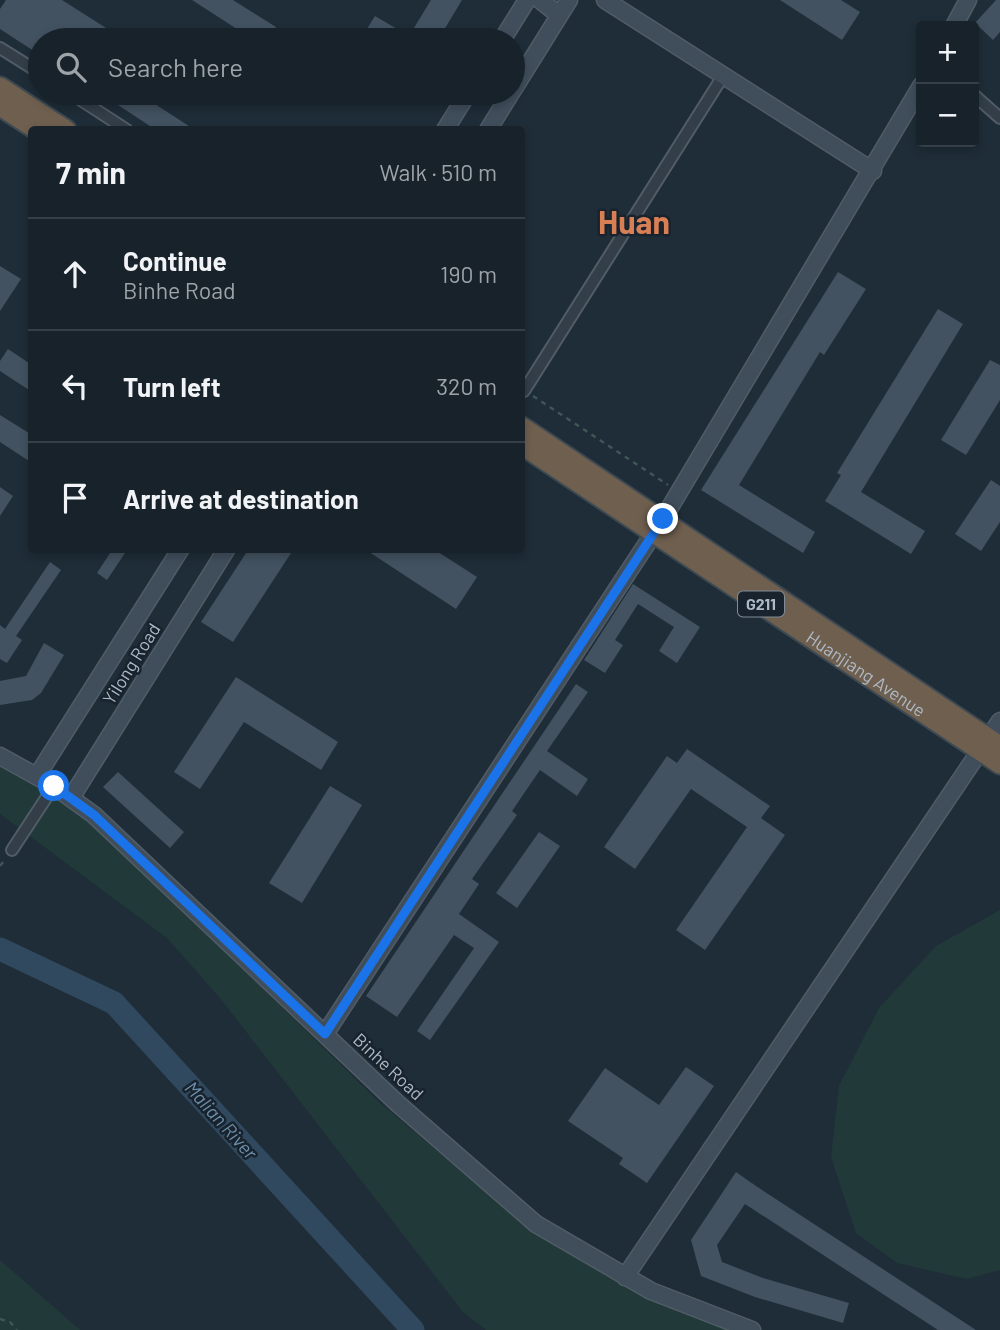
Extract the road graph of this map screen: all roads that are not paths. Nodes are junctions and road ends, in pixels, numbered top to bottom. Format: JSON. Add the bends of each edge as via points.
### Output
{"nodes":[{"id":1,"x":527,"y":0,"type":"edge"},
{"id":2,"x":540,"y":0,"type":"edge"},
{"id":3,"x":569,"y":0,"type":"edge"},
{"id":4,"x":605,"y":0,"type":"edge"},
{"id":5,"x":968,"y":0,"type":"edge"},
{"id":6,"x":559,"y":15,"type":"junction"},
{"id":7,"x":957,"y":21,"type":"edge"},
{"id":8,"x":510,"y":28,"type":"edge"},
{"id":9,"x":0,"y":48,"type":"edge"},
{"id":10,"x":28,"y":66,"type":"edge"},
{"id":11,"x":525,"y":70,"type":"edge"},
{"id":12,"x":723,"y":76,"type":"junction"},
{"id":13,"x":0,"y":87,"type":"edge"},
{"id":14,"x":916,"y":95,"type":"edge"},
{"id":15,"x":979,"y":99,"type":"edge"},
{"id":16,"x":85,"y":105,"type":"edge"},
{"id":17,"x":461,"y":105,"type":"edge"},
{"id":18,"x":503,"y":105,"type":"edge"},
{"id":19,"x":0,"y":106,"type":"edge"},
{"id":20,"x":1000,"y":118,"type":"edge"},
{"id":21,"x":111,"y":125,"type":"edge"},
{"id":22,"x":31,"y":126,"type":"edge"},
{"id":23,"x":59,"y":126,"type":"edge"},
{"id":24,"x":447,"y":126,"type":"edge"},
{"id":25,"x":490,"y":126,"type":"edge"},
{"id":26,"x":873,"y":171,"type":"junction"},
{"id":27,"x":525,"y":389,"type":"edge"},
{"id":28,"x":525,"y":428,"type":"edge"},
{"id":29,"x":525,"y":447,"type":"edge"},
{"id":30,"x":659,"y":525,"type":"junction"},
{"id":31,"x":178,"y":553,"type":"edge"},
{"id":32,"x":224,"y":553,"type":"edge"},
{"id":33,"x":1000,"y":721,"type":"edge"},
{"id":34,"x":989,"y":745,"type":"edge"},
{"id":35,"x":0,"y":756,"type":"edge"},
{"id":36,"x":1000,"y":764,"type":"edge"},
{"id":37,"x":37,"y":776,"type":"junction"},
{"id":38,"x":54,"y":786,"type":"junction"},
{"id":39,"x":71,"y":798,"type":"junction"},
{"id":40,"x":12,"y":850,"type":"dead end"},
{"id":41,"x":325,"y":1034,"type":"junction"},
{"id":42,"x":625,"y":1277,"type":"junction"},
{"id":43,"x":752,"y":1330,"type":"edge"}],
"edges":[{"from":1,"to":8,"type":"street"},
{"from":2,"to":6,"type":"street"},
{"from":3,"to":6,"type":"street"},
{"from":4,"to":12,"type":"street"},
{"from":5,"to":7,"type":"street"},
{"from":6,"to":11,"type":"street"},
{"from":9,"to":10,"type":"street"},
{"from":12,"to":26,"type":"street"},
{"from":12,"to":27,"type":"street"},
{"from":13,"to":23,"type":"highway"},
{"from":14,"to":26,"type":"street"},
{"from":15,"to":20,"type":"street"},
{"from":16,"to":21,"type":"street"},
{"from":17,"to":24,"type":"street"},
{"from":18,"to":25,"type":"street"},
{"from":19,"to":22,"type":"highway"},
{"from":26,"to":30,"type":"street"},
{"from":28,"to":30,"type":"highway","name":"Huanjiang Avenue","number":"G211"},
{"from":29,"to":30,"type":"highway","name":"Huanjiang Avenue","number":"G211"},
{"from":30,"to":34,"type":"highway","name":"Huanjiang Avenue","number":"G211"},
{"from":30,"to":41,"type":"street"},
{"from":31,"to":37,"type":"street","name":"Yilong Road"},
{"from":32,"to":39,"type":"street","name":"Yilong Road"},
{"from":33,"to":34,"type":"street"},
{"from":34,"to":36,"type":"highway","name":"Huanjiang Avenue","number":"G211"},
{"from":34,"to":42,"type":"street"},
{"from":35,"to":37,"type":"street","name":"Binhe Road"},
{"from":37,"to":38,"type":"street","name":"Binhe Road"},
{"from":38,"to":39,"type":"street","name":"Binhe Road"},
{"from":38,"to":40,"type":"street"},
{"from":39,"to":41,"type":"street","name":"Binhe Road"},
{"from":41,"to":42,"type":"street","name":"Binhe Road","via":[[536,1224]]},
{"from":42,"to":43,"type":"street","name":"Binhe Road"}]}
